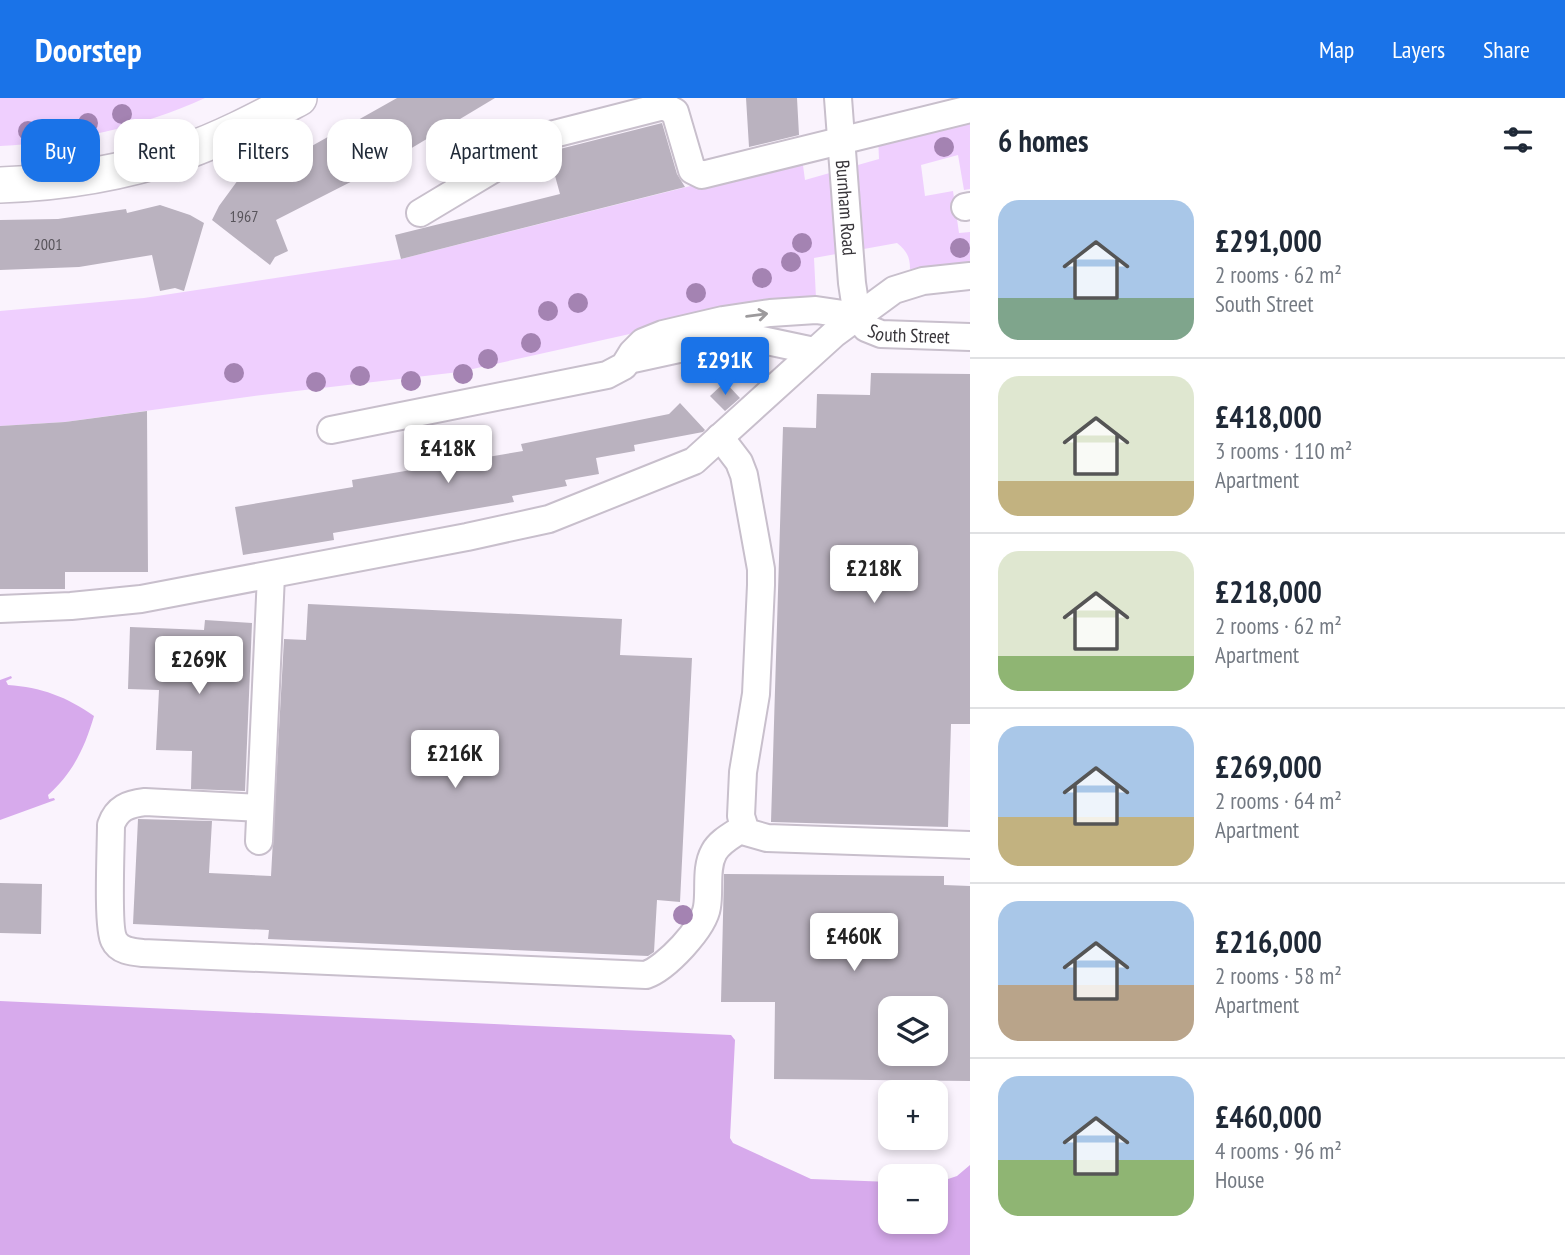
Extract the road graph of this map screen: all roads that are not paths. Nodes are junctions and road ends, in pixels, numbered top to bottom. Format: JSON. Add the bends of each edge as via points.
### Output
{"nodes":[{"id":1,"x":299,"y":98,"type":"edge"},
{"id":2,"x":838,"y":98,"type":"edge"},
{"id":3,"x":970,"y":109,"type":"edge"},
{"id":4,"x":841,"y":140,"type":"junction"},
{"id":5,"x":0,"y":185,"type":"edge"},
{"id":6,"x":419,"y":213,"type":"dead end"},
{"id":7,"x":970,"y":276,"type":"edge"},
{"id":8,"x":857,"y":316,"type":"junction"},
{"id":9,"x":970,"y":337,"type":"edge"},
{"id":10,"x":814,"y":351,"type":"junction"},
{"id":11,"x":627,"y":360,"type":"junction"},
{"id":12,"x":331,"y":430,"type":"dead end"},
{"id":13,"x":720,"y":437,"type":"junction"},
{"id":14,"x":271,"y":575,"type":"junction"},
{"id":15,"x":0,"y":609,"type":"edge"},
{"id":16,"x":260,"y":808,"type":"junction"},
{"id":17,"x":743,"y":828,"type":"junction"},
{"id":18,"x":259,"y":841,"type":"dead end"},
{"id":19,"x":970,"y":845,"type":"edge"}],
"edges":[{"from":1,"to":5,"type":"main road","via":[[211,141],[157,160],[92,177]]},
{"from":2,"to":4,"type":"street","name":"Burnham Road"},
{"from":3,"to":4,"type":"street"},
{"from":4,"to":6,"type":"street","via":[[698,174],[689,164],[675,111],[664,106],[550,135]]},
{"from":4,"to":8,"type":"street","name":"Burnham Road"},
{"from":7,"to":8,"type":"street","via":[[908,284]]},
{"from":8,"to":9,"type":"street","name":"South Street","via":[[866,328],[881,334]]},
{"from":8,"to":10,"type":"street"},
{"from":11,"to":8,"type":"street","one_way":true,"via":[[653,337],[723,320],[816,310]]},
{"from":10,"to":11,"type":"street","via":[[753,338]]},
{"from":10,"to":13,"type":"street"},
{"from":11,"to":12,"type":"street","via":[[619,370],[607,374]]},
{"from":13,"to":14,"type":"street","via":[[694,461],[549,519]]},
{"from":13,"to":17,"type":"street","via":[[744,475],[761,569],[758,671],[743,772]]},
{"from":14,"to":15,"type":"street","via":[[129,600]]},
{"from":14,"to":16,"type":"street"},
{"from":16,"to":17,"type":"street","via":[[145,802],[119,811],[111,825],[111,922],[118,946],[142,953],[646,975],[660,968],[701,925],[708,904],[710,859]]},
{"from":16,"to":18,"type":"street"},
{"from":17,"to":19,"type":"street","via":[[750,835],[767,838]]}]}
